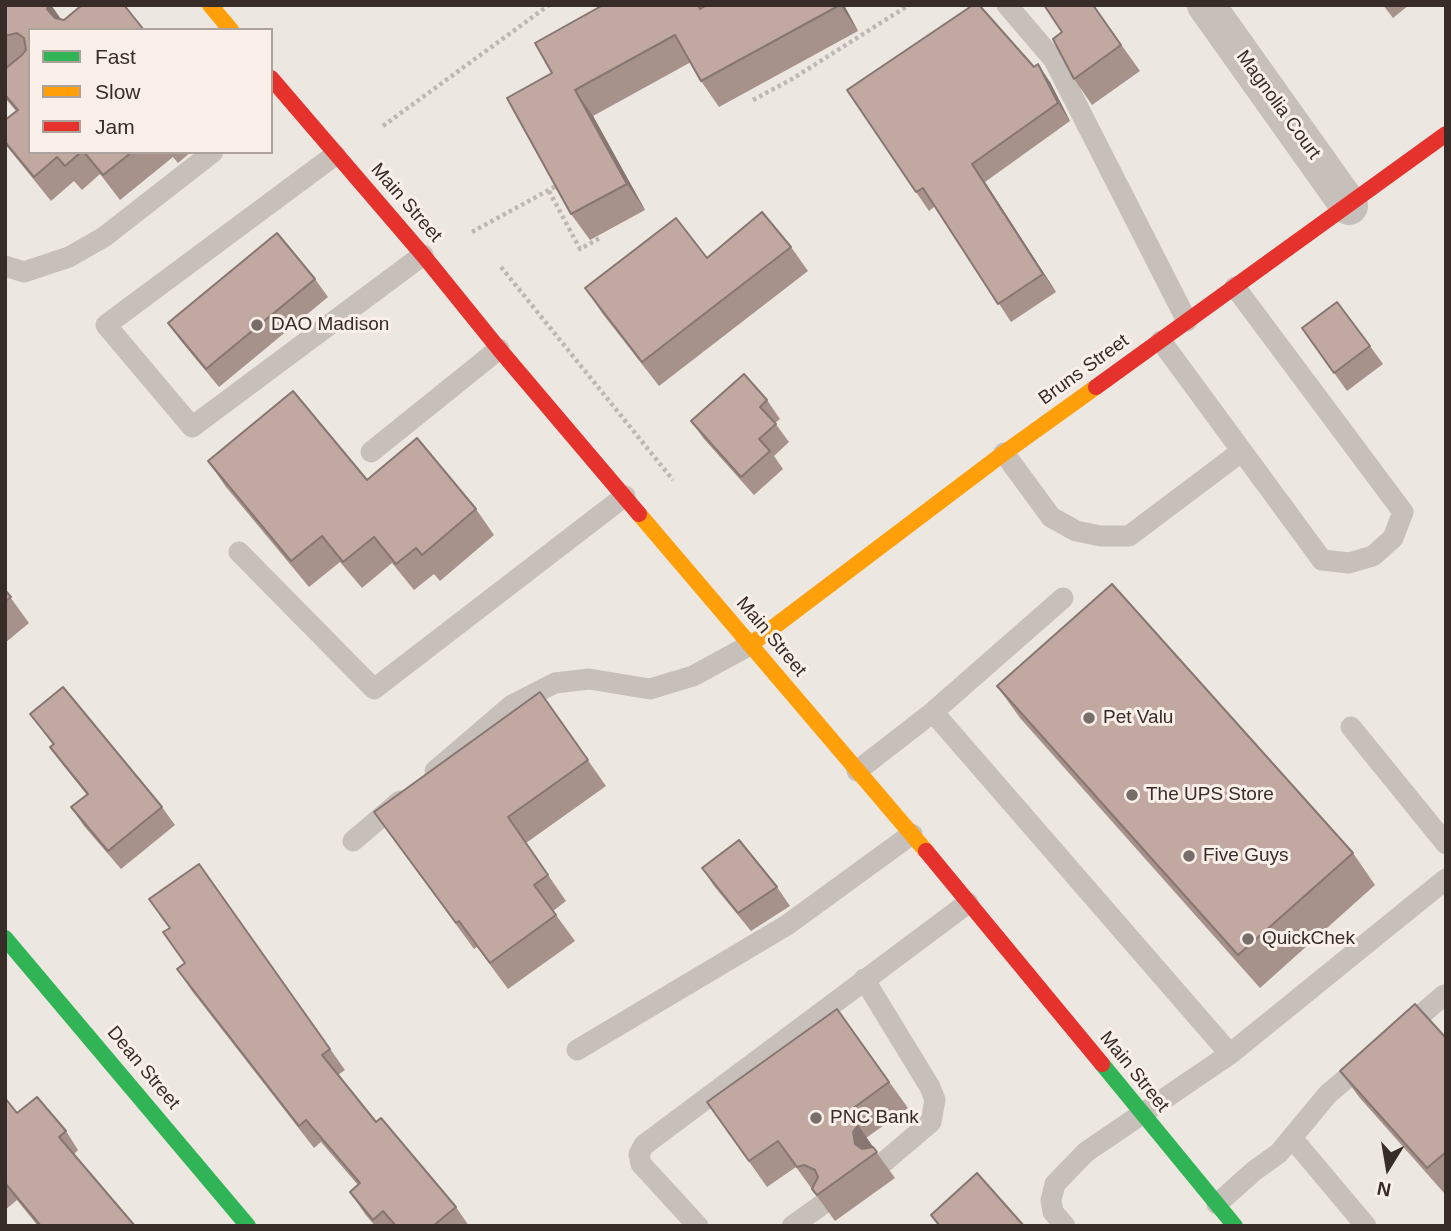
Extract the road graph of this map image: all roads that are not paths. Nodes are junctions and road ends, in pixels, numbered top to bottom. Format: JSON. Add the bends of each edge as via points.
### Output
{"nodes":[{"id":1,"x":210,"y":5,"type":"edge"},
{"id":2,"x":1007,"y":5,"type":"edge"},
{"id":3,"x":1206,"y":5,"type":"edge"},
{"id":4,"x":229,"y":28,"type":"edge"},
{"id":5,"x":278,"y":101,"type":"edge"},
{"id":6,"x":1446,"y":134,"type":"edge"},
{"id":7,"x":209,"y":154,"type":"edge"},
{"id":8,"x":335,"y":155,"type":"junction"},
{"id":9,"x":1349,"y":206,"type":"junction"},
{"id":10,"x":423,"y":255,"type":"junction"},
{"id":11,"x":5,"y":266,"type":"edge"},
{"id":12,"x":1235,"y":287,"type":"junction"},
{"id":13,"x":1187,"y":321,"type":"junction"},
{"id":14,"x":1161,"y":341,"type":"junction"},
{"id":15,"x":499,"y":349,"type":"junction"},
{"id":16,"x":1242,"y":450,"type":"junction"},
{"id":17,"x":371,"y":452,"type":"dead end"},
{"id":18,"x":1004,"y":453,"type":"junction"},
{"id":19,"x":625,"y":496,"type":"junction"},
{"id":20,"x":239,"y":552,"type":"dead end"},
{"id":21,"x":1063,"y":598,"type":"dead end"},
{"id":22,"x":750,"y":645,"type":"junction"},
{"id":23,"x":933,"y":712,"type":"junction"},
{"id":24,"x":1351,"y":727,"type":"dead end"},
{"id":25,"x":857,"y":771,"type":"junction"},
{"id":26,"x":912,"y":834,"type":"junction"},
{"id":27,"x":353,"y":841,"type":"dead end"},
{"id":28,"x":1446,"y":844,"type":"edge"},
{"id":29,"x":1446,"y":879,"type":"edge"},
{"id":30,"x":968,"y":903,"type":"junction"},
{"id":31,"x":5,"y":938,"type":"edge"},
{"id":32,"x":864,"y":979,"type":"junction"},
{"id":33,"x":1446,"y":997,"type":"edge"},
{"id":34,"x":577,"y":1050,"type":"dead end"},
{"id":35,"x":1230,"y":1055,"type":"junction"},
{"id":36,"x":1141,"y":1114,"type":"junction"},
{"id":37,"x":1292,"y":1138,"type":"junction"},
{"id":38,"x":884,"y":1162,"type":"dead end"},
{"id":39,"x":823,"y":1204,"type":"edge"},
{"id":40,"x":1217,"y":1204,"type":"junction"},
{"id":41,"x":248,"y":1226,"type":"edge"},
{"id":42,"x":698,"y":1226,"type":"edge"},
{"id":43,"x":792,"y":1226,"type":"edge"},
{"id":44,"x":1065,"y":1226,"type":"edge"},
{"id":45,"x":1235,"y":1226,"type":"edge"},
{"id":46,"x":1366,"y":1226,"type":"edge"}],
"edges":[{"from":1,"to":4,"type":"main road"},
{"from":2,"to":13,"type":"lane","via":[[1054,60]]},
{"from":3,"to":9,"type":"street","name":"Magnolia Court"},
{"from":5,"to":8,"type":"main road","name":"Main Street"},
{"from":6,"to":9,"type":"main road","name":"Bruns Street"},
{"from":7,"to":11,"type":"lane","via":[[104,237],[69,257],[24,272]]},
{"from":8,"to":10,"type":"main road","name":"Main Street"},
{"from":8,"to":10,"type":"lane","via":[[106,325],[192,427]]},
{"from":9,"to":12,"type":"main road","name":"Bruns Street"},
{"from":10,"to":15,"type":"main road","name":"Main Street"},
{"from":12,"to":13,"type":"main road","name":"Bruns Street"},
{"from":12,"to":16,"type":"lane","via":[[1403,512],[1393,538],[1373,556],[1349,563],[1322,560]]},
{"from":13,"to":14,"type":"main road","name":"Bruns Street"},
{"from":14,"to":16,"type":"lane"},
{"from":14,"to":18,"type":"main road","name":"Bruns Street"},
{"from":15,"to":17,"type":"lane"},
{"from":15,"to":19,"type":"main road","name":"Main Street"},
{"from":16,"to":18,"type":"lane","via":[[1129,536],[1076,531],[1051,517]]},
{"from":18,"to":22,"type":"main road","name":"Bruns Street"},
{"from":19,"to":20,"type":"lane","via":[[374,689]]},
{"from":19,"to":22,"type":"main road","name":"Main Street"},
{"from":21,"to":23,"type":"lane"},
{"from":22,"to":25,"type":"main road","name":"Main Street"},
{"from":22,"to":27,"type":"lane","via":[[693,676],[650,689],[589,679],[544,689],[512,705]]},
{"from":23,"to":25,"type":"lane"},
{"from":23,"to":35,"type":"lane"},
{"from":24,"to":28,"type":"lane"},
{"from":25,"to":26,"type":"main road","name":"Main Street"},
{"from":26,"to":30,"type":"main road","name":"Main Street"},
{"from":26,"to":34,"type":"lane","via":[[787,925]]},
{"from":29,"to":35,"type":"lane"},
{"from":30,"to":32,"type":"lane"},
{"from":30,"to":36,"type":"main road","name":"Main Street"},
{"from":31,"to":41,"type":"main road","name":"Dean Street"},
{"from":32,"to":38,"type":"lane","via":[[935,1100],[931,1122]]},
{"from":32,"to":42,"type":"lane","via":[[644,1145],[639,1154],[641,1164]]},
{"from":33,"to":37,"type":"lane","via":[[1328,1094]]},
{"from":35,"to":36,"type":"lane"},
{"from":36,"to":40,"type":"main road","name":"Main Street"},
{"from":36,"to":44,"type":"lane","via":[[1086,1152],[1055,1184],[1053,1212]]},
{"from":37,"to":40,"type":"lane"},
{"from":37,"to":46,"type":"lane"},
{"from":39,"to":43,"type":"lane"},
{"from":40,"to":45,"type":"main road","name":"Main Street"}]}
